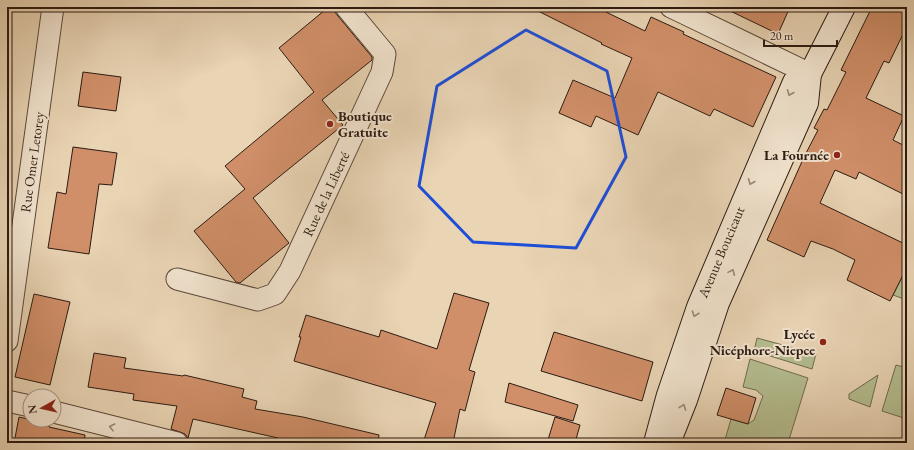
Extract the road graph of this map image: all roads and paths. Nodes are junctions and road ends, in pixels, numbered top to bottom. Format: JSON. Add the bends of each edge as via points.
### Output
{"nodes":[{"id":1,"x":53,"y":7,"type":"edge"},
{"id":2,"x":346,"y":7,"type":"edge"},
{"id":3,"x":671,"y":7,"type":"edge"},
{"id":4,"x":844,"y":7,"type":"edge"},
{"id":5,"x":810,"y":74,"type":"junction"},
{"id":6,"x":177,"y":279,"type":"dead end"},
{"id":7,"x":7,"y":341,"type":"edge"},
{"id":8,"x":7,"y":401,"type":"edge"},
{"id":9,"x":22,"y":404,"type":"edge"},
{"id":10,"x":62,"y":414,"type":"edge"},
{"id":11,"x":177,"y":443,"type":"edge"},
{"id":12,"x":655,"y":443,"type":"edge"},
{"id":13,"x":669,"y":443,"type":"edge"}],
"edges":[{"from":1,"to":7,"type":"street","name":"Rue Omer Letorey"},
{"from":2,"to":6,"type":"street","name":"Rue de la Liberté","via":[[385,54],[382,72],[290,271],[275,294],[258,300]]},
{"from":3,"to":5,"type":"street"},
{"from":4,"to":5,"type":"main road","name":"Avenue Boucicaut"},
{"from":5,"to":12,"type":"main road","name":"Avenue Boucicaut","one_way":true,"via":[[794,82],[702,297],[668,395]]},
{"from":13,"to":5,"type":"main road","name":"Avenue Boucicaut","one_way":true,"via":[[718,303],[807,103]]},
{"from":8,"to":9,"type":"street"},
{"from":11,"to":10,"type":"street","one_way":true}]}
